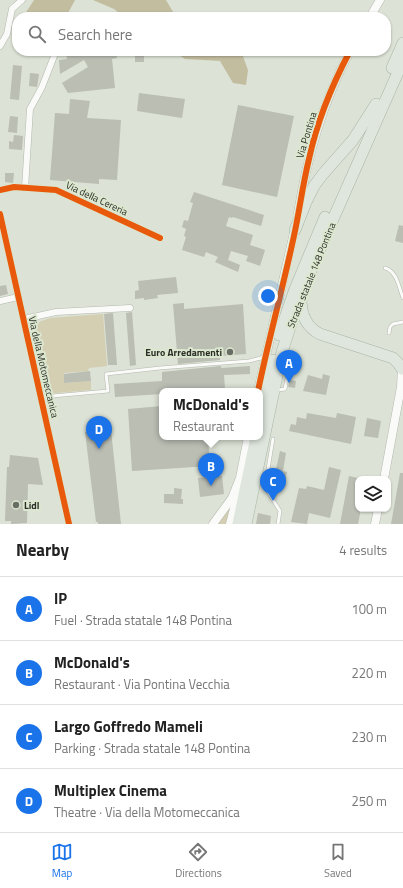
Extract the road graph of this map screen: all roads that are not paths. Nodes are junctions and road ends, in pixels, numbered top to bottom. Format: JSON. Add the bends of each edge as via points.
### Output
{"nodes":[{"id":1,"x":22,"y":0,"type":"edge"},
{"id":2,"x":380,"y":0,"type":"edge"},
{"id":3,"x":373,"y":12,"type":"edge"},
{"id":4,"x":403,"y":43,"type":"edge"},
{"id":5,"x":0,"y":46,"type":"edge"},
{"id":6,"x":54,"y":56,"type":"edge"},
{"id":7,"x":348,"y":56,"type":"edge"},
{"id":8,"x":403,"y":61,"type":"edge"},
{"id":9,"x":403,"y":74,"type":"edge"},
{"id":10,"x":387,"y":97,"type":"junction"},
{"id":11,"x":376,"y":104,"type":"junction"},
{"id":12,"x":25,"y":188,"type":"junction"},
{"id":13,"x":0,"y":190,"type":"edge"},
{"id":14,"x":0,"y":214,"type":"edge"},
{"id":15,"x":295,"y":230,"type":"junction"},
{"id":16,"x":160,"y":238,"type":"dead end"},
{"id":17,"x":2,"y":239,"type":"edge"},
{"id":18,"x":385,"y":268,"type":"dead end"},
{"id":19,"x":302,"y":293,"type":"junction"},
{"id":20,"x":18,"y":297,"type":"junction"},
{"id":21,"x":403,"y":298,"type":"edge"},
{"id":22,"x":0,"y":301,"type":"edge"},
{"id":23,"x":130,"y":308,"type":"dead end"},
{"id":24,"x":24,"y":319,"type":"junction"},
{"id":25,"x":403,"y":322,"type":"edge"},
{"id":26,"x":389,"y":332,"type":"dead end"},
{"id":27,"x":266,"y":354,"type":"junction"},
{"id":28,"x":402,"y":368,"type":"edge"},
{"id":29,"x":259,"y":388,"type":"edge"},
{"id":30,"x":41,"y":397,"type":"junction"},
{"id":31,"x":263,"y":405,"type":"edge"},
{"id":32,"x":263,"y":439,"type":"edge"},
{"id":33,"x":247,"y":440,"type":"edge"},
{"id":34,"x":256,"y":440,"type":"edge"},
{"id":35,"x":263,"y":440,"type":"edge"},
{"id":36,"x":273,"y":440,"type":"dead end"},
{"id":37,"x":385,"y":476,"type":"edge"},
{"id":38,"x":240,"y":478,"type":"junction"},
{"id":39,"x":377,"y":512,"type":"edge"},
{"id":40,"x":69,"y":524,"type":"edge"},
{"id":41,"x":213,"y":524,"type":"edge"},
{"id":42,"x":230,"y":524,"type":"edge"},
{"id":43,"x":244,"y":524,"type":"edge"},
{"id":44,"x":278,"y":524,"type":"edge"},
{"id":45,"x":375,"y":524,"type":"edge"}],
"edges":[{"from":1,"to":5,"type":"street","via":[[12,9],[7,34]]},
{"from":2,"to":3,"type":"street"},
{"from":4,"to":11,"type":"highway","name":"Strada statale 148 Pontina"},
{"from":6,"to":12,"type":"street","via":[[30,109]]},
{"from":7,"to":15,"type":"street","name":"Via Pontina","via":[[315,134]]},
{"from":8,"to":10,"type":"highway","name":"Strada statale 148 Pontina"},
{"from":9,"to":10,"type":"highway"},
{"from":10,"to":19,"type":"highway","name":"Strada statale 148 Pontina"},
{"from":11,"to":15,"type":"highway","via":[[353,140],[314,186]]},
{"from":11,"to":31,"type":"highway","name":"Strada statale 148 Pontina","via":[[295,288],[284,318]]},
{"from":12,"to":13,"type":"street","name":"Via della Cereria"},
{"from":12,"to":16,"type":"street","name":"Via della Cereria","via":[[60,191]]},
{"from":14,"to":17,"type":"street","name":"Via della Motomeccanica"},
{"from":15,"to":27,"type":"street","name":"Via Pontina"},
{"from":17,"to":20,"type":"street","name":"Via della Motomeccanica"},
{"from":18,"to":21,"type":"lane","via":[[391,270],[394,275]]},
{"from":19,"to":28,"type":"highway","via":[[303,317],[314,331],[393,358]]},
{"from":19,"to":32,"type":"highway","name":"Strada statale 148 Pontina","via":[[282,352]]},
{"from":20,"to":22,"type":"street"},
{"from":20,"to":24,"type":"street","name":"Via della Motomeccanica"},
{"from":23,"to":24,"type":"street","via":[[56,312]]},
{"from":24,"to":30,"type":"street","name":"Via della Motomeccanica"},
{"from":25,"to":26,"type":"lane","via":[[393,324]]},
{"from":27,"to":29,"type":"street","name":"Via Pontina"},
{"from":27,"to":30,"type":"lane","via":[[249,361],[106,374],[108,391]]},
{"from":28,"to":37,"type":"street","via":[[402,387]]},
{"from":30,"to":40,"type":"street","name":"Via della Motomeccanica"},
{"from":33,"to":38,"type":"street"},
{"from":34,"to":43,"type":"highway","name":"Strada statale 148 Pontina"},
{"from":35,"to":43,"type":"highway","name":"Strada statale 148 Pontina"},
{"from":36,"to":44,"type":"lane","via":[[265,487],[280,511]]},
{"from":38,"to":41,"type":"street","via":[[232,498]]},
{"from":38,"to":42,"type":"street"},
{"from":39,"to":45,"type":"street"}]}
